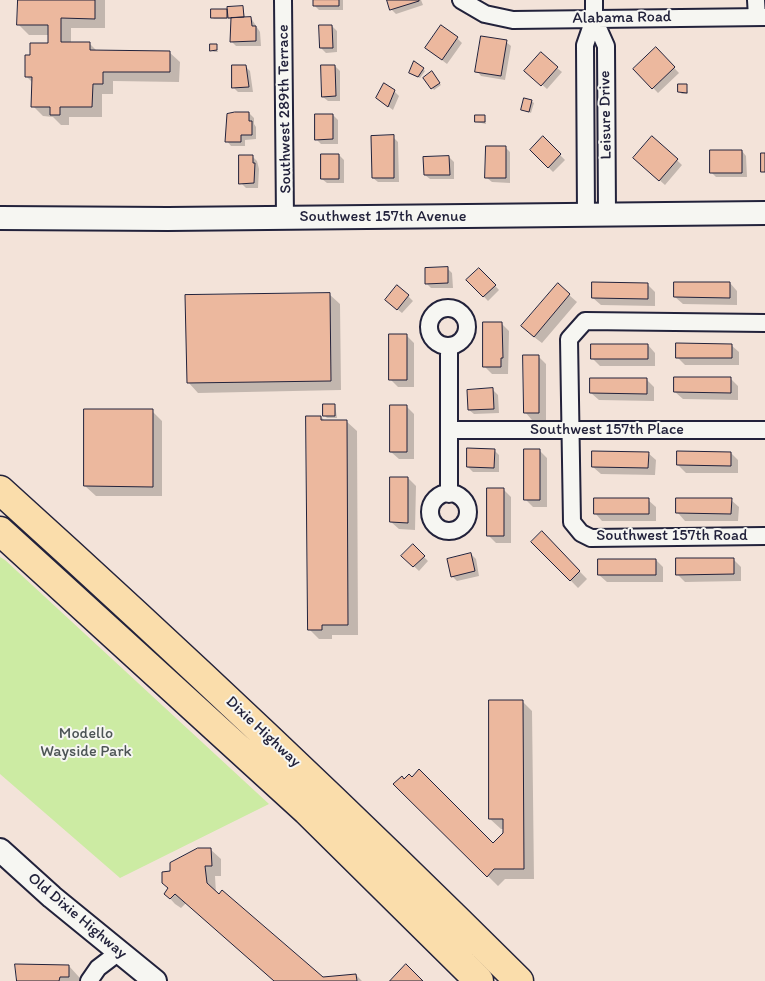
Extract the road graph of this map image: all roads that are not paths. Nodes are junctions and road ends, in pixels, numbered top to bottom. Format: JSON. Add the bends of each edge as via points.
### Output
{"nodes":[{"id":1,"x":283,"y":0,"type":"edge"},
{"id":2,"x":461,"y":0,"type":"edge"},
{"id":3,"x":594,"y":0,"type":"edge"},
{"id":4,"x":756,"y":0,"type":"edge"},
{"id":5,"x":761,"y":17,"type":"edge"},
{"id":6,"x":594,"y":19,"type":"junction"},
{"id":7,"x":765,"y":213,"type":"edge"},
{"id":8,"x":596,"y":214,"type":"junction"},
{"id":9,"x":0,"y":218,"type":"edge"},
{"id":10,"x":285,"y":218,"type":"junction"},
{"id":11,"x":765,"y":323,"type":"edge"},
{"id":12,"x":449,"y":346,"type":"dead end"},
{"id":13,"x":449,"y":430,"type":"junction"},
{"id":14,"x":570,"y":430,"type":"junction"},
{"id":15,"x":765,"y":430,"type":"edge"},
{"id":16,"x":0,"y":490,"type":"edge"},
{"id":17,"x":449,"y":494,"type":"dead end"},
{"id":18,"x":765,"y":536,"type":"edge"},
{"id":19,"x":6,"y":542,"type":"edge"},
{"id":20,"x":121,"y":640,"type":"junction"},
{"id":21,"x":257,"y":726,"type":"junction"},
{"id":22,"x":337,"y":840,"type":"junction"},
{"id":23,"x":3,"y":855,"type":"edge"},
{"id":24,"x":482,"y":944,"type":"junction"},
{"id":25,"x":119,"y":952,"type":"junction"},
{"id":26,"x":89,"y":981,"type":"edge"},
{"id":27,"x":155,"y":981,"type":"edge"},
{"id":28,"x":479,"y":981,"type":"edge"},
{"id":29,"x":519,"y":981,"type":"edge"}],
"edges":[{"from":1,"to":10,"type":"street","name":"Southwest 289th Terrace"},
{"from":2,"to":6,"type":"street","name":"Alabama Road","via":[[479,11],[513,20]]},
{"from":3,"to":6,"type":"street","name":"Leisure Drive"},
{"from":4,"to":5,"type":"street"},
{"from":5,"to":6,"type":"street","name":"Alabama Road"},
{"from":6,"to":8,"type":"street","name":"Leisure Drive","via":[[585,45]]},
{"from":7,"to":8,"type":"street","name":"Southwest 157th Avenue"},
{"from":8,"to":10,"type":"street","name":"Southwest 157th Avenue"},
{"from":9,"to":10,"type":"street","name":"Southwest 157th Avenue"},
{"from":11,"to":14,"type":"street","via":[[585,321],[569,339]]},
{"from":12,"to":13,"type":"street"},
{"from":13,"to":14,"type":"street","name":"Southwest 157th Place"},
{"from":13,"to":17,"type":"street"},
{"from":14,"to":15,"type":"street","name":"Southwest 157th Place"},
{"from":14,"to":18,"type":"street","name":"Southwest 157th Road","via":[[572,522],[581,533],[591,538]]},
{"from":16,"to":21,"type":"highway","name":"Dixie Highway"},
{"from":19,"to":20,"type":"highway","name":"Dixie Highway"},
{"from":20,"to":21,"type":"highway","via":[[170,662],[233,724],[242,728]]},
{"from":20,"to":22,"type":"highway","name":"Dixie Highway"},
{"from":21,"to":24,"type":"highway","name":"Dixie Highway"},
{"from":22,"to":24,"type":"highway","via":[[385,871],[466,946],[473,948]]},
{"from":22,"to":28,"type":"highway","name":"Dixie Highway"},
{"from":23,"to":25,"type":"street","name":"Old Dixie Highway"},
{"from":24,"to":29,"type":"highway","name":"Dixie Highway"},
{"from":25,"to":26,"type":"street","via":[[98,968]]},
{"from":25,"to":27,"type":"street","name":"Old Dixie Highway"}]}
